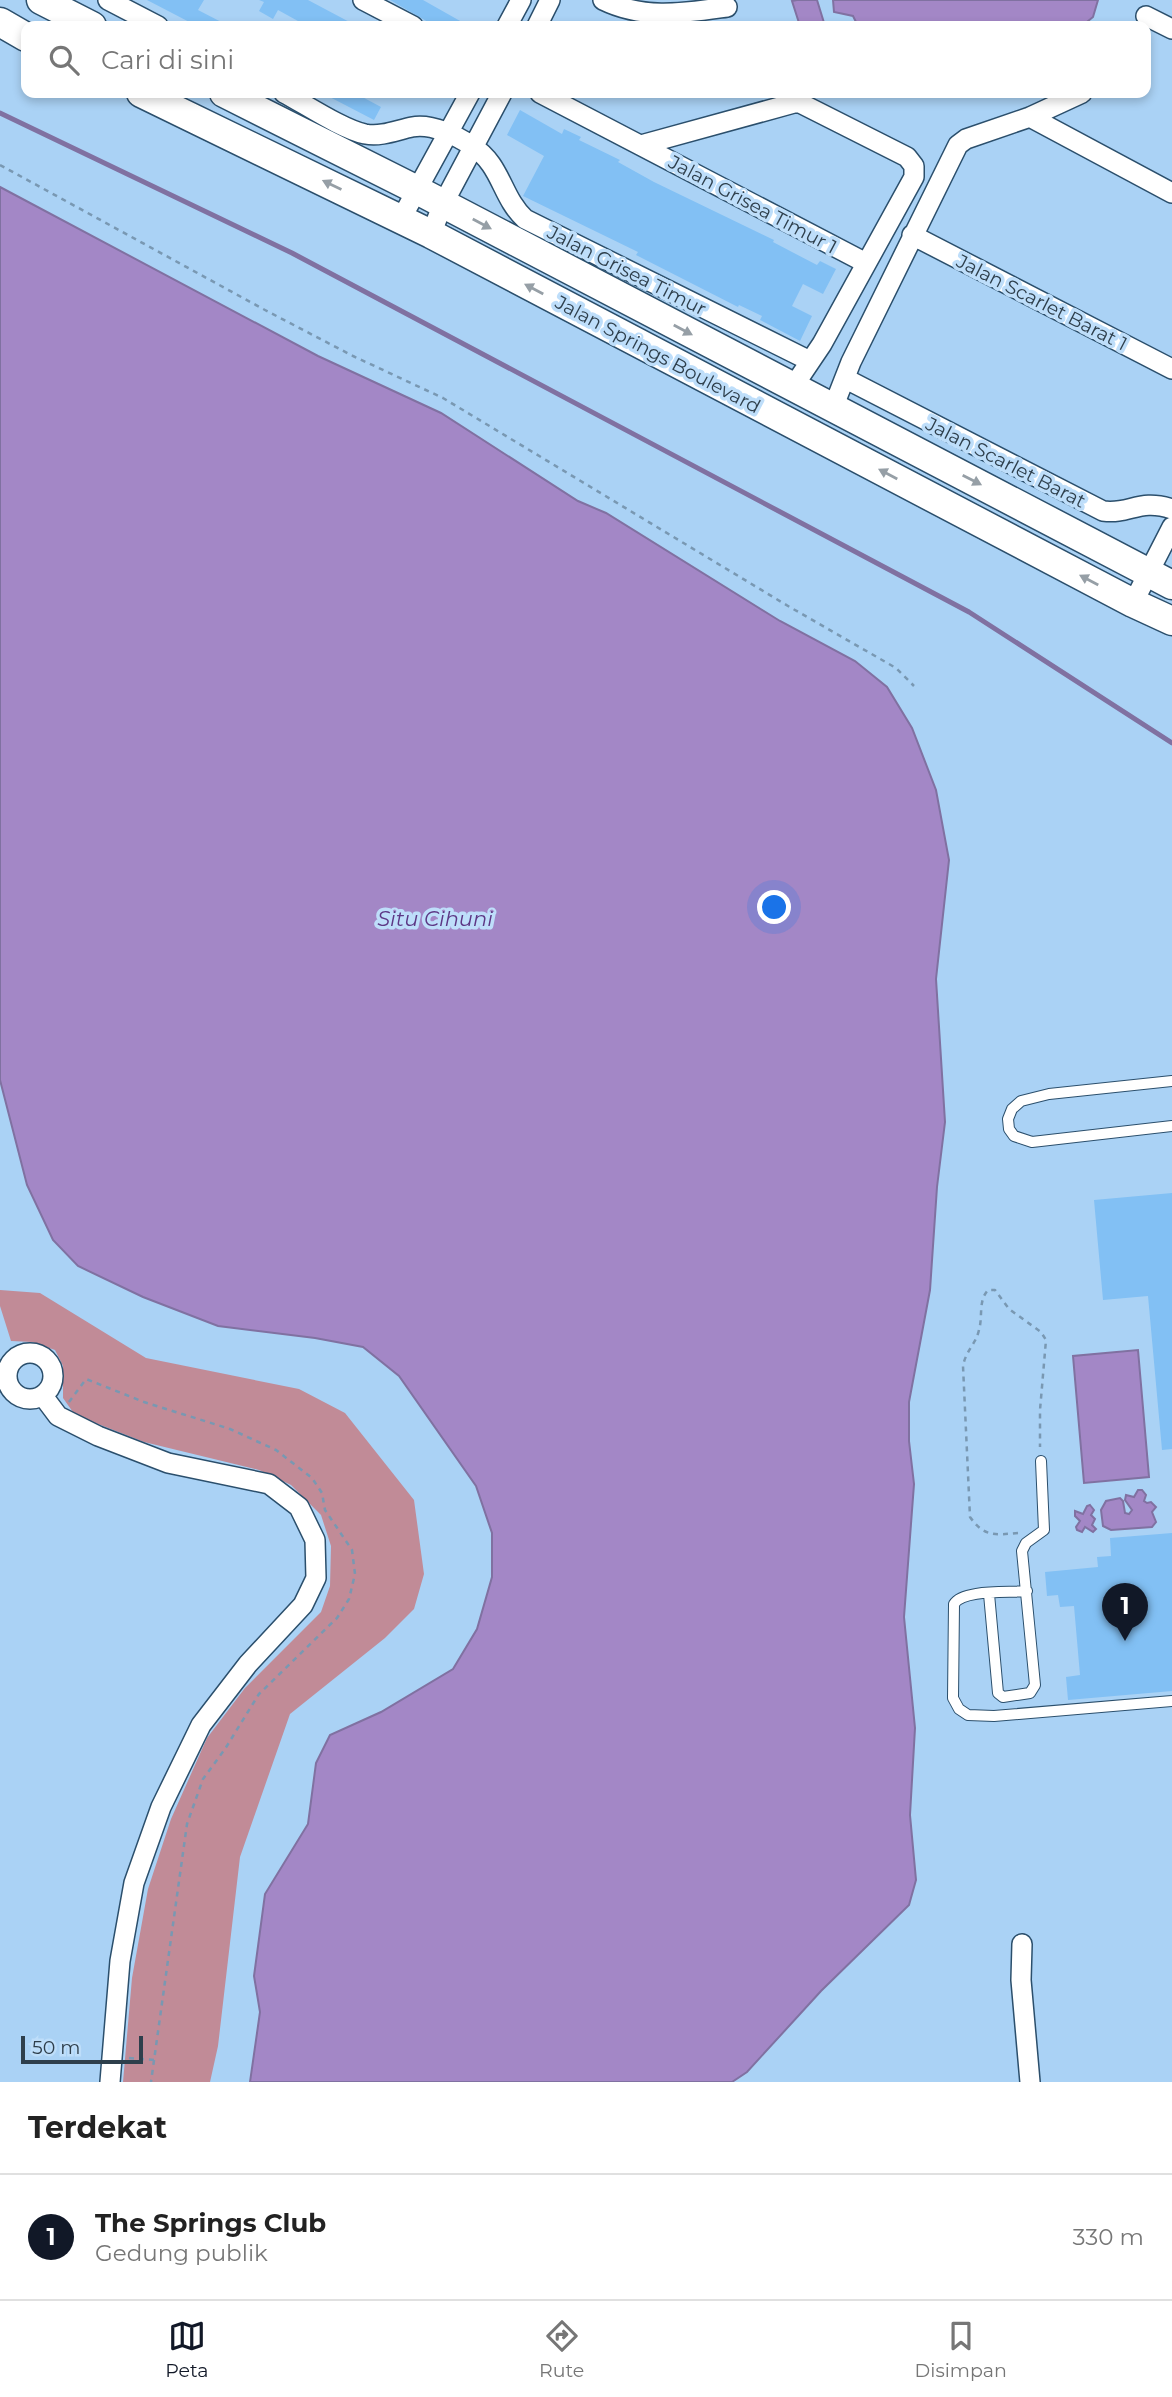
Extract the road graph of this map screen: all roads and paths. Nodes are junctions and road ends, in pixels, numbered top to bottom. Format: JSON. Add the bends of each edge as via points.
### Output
{"nodes":[{"id":1,"x":41,"y":0,"type":"edge"},
{"id":2,"x":108,"y":0,"type":"edge"},
{"id":3,"x":363,"y":0,"type":"edge"},
{"id":4,"x":521,"y":0,"type":"edge"},
{"id":5,"x":550,"y":0,"type":"edge"},
{"id":6,"x":603,"y":0,"type":"edge"},
{"id":7,"x":727,"y":7,"type":"dead end"},
{"id":8,"x":1145,"y":14,"type":"edge"},
{"id":9,"x":82,"y":21,"type":"edge"},
{"id":10,"x":148,"y":21,"type":"edge"},
{"id":11,"x":403,"y":21,"type":"edge"},
{"id":12,"x":510,"y":21,"type":"edge"},
{"id":13,"x":540,"y":21,"type":"edge"},
{"id":14,"x":0,"y":22,"type":"edge"},
{"id":15,"x":1172,"y":29,"type":"edge"},
{"id":16,"x":21,"y":34,"type":"edge"},
{"id":17,"x":151,"y":98,"type":"edge"},
{"id":18,"x":235,"y":98,"type":"edge"},
{"id":19,"x":294,"y":98,"type":"edge"},
{"id":20,"x":467,"y":98,"type":"edge"},
{"id":21,"x":499,"y":98,"type":"edge"},
{"id":22,"x":550,"y":98,"type":"edge"},
{"id":23,"x":1071,"y":98,"type":"edge"},
{"id":24,"x":1030,"y":117,"type":"junction"},
{"id":25,"x":448,"y":134,"type":"junction"},
{"id":26,"x":641,"y":145,"type":"junction"},
{"id":27,"x":474,"y":147,"type":"junction"},
{"id":28,"x":0,"y":165,"type":"edge"},
{"id":29,"x":417,"y":190,"type":"junction"},
{"id":30,"x":1172,"y":193,"type":"edge"},
{"id":31,"x":443,"y":204,"type":"junction"},
{"id":32,"x":401,"y":219,"type":"junction"},
{"id":33,"x":431,"y":234,"type":"junction"},
{"id":34,"x":912,"y":234,"type":"junction"},
{"id":35,"x":866,"y":263,"type":"junction"},
{"id":36,"x":810,"y":361,"type":"junction"},
{"id":37,"x":1172,"y":369,"type":"edge"},
{"id":38,"x":846,"y":379,"type":"junction"},
{"id":39,"x":793,"y":387,"type":"junction"},
{"id":40,"x":833,"y":408,"type":"junction"},
{"id":41,"x":1172,"y":509,"type":"edge"},
{"id":42,"x":1172,"y":527,"type":"edge"},
{"id":43,"x":1161,"y":578,"type":"edge"},
{"id":44,"x":1133,"y":603,"type":"junction"},
{"id":45,"x":1169,"y":612,"type":"edge"},
{"id":46,"x":914,"y":686,"type":"dead end"},
{"id":47,"x":1172,"y":1081,"type":"edge"},
{"id":48,"x":1172,"y":1126,"type":"edge"},
{"id":49,"x":43,"y":1396,"type":"dead end"},
{"id":50,"x":58,"y":1416,"type":"junction"},
{"id":51,"x":1041,"y":1461,"type":"joint"},
{"id":52,"x":1044,"y":1530,"type":"junction"},
{"id":53,"x":1027,"y":1591,"type":"junction"},
{"id":54,"x":989,"y":1594,"type":"junction"},
{"id":55,"x":1172,"y":1701,"type":"edge"},
{"id":56,"x":1022,"y":1944,"type":"dead end"},
{"id":57,"x":112,"y":2057,"type":"junction"},
{"id":58,"x":154,"y":2060,"type":"junction"},
{"id":59,"x":110,"y":2082,"type":"edge"},
{"id":60,"x":151,"y":2082,"type":"edge"},
{"id":61,"x":1030,"y":2082,"type":"edge"}],
"edges":[{"from":1,"to":9,"type":"main road"},
{"from":2,"to":10,"type":"street"},
{"from":3,"to":11,"type":"street"},
{"from":4,"to":12,"type":"street"},
{"from":5,"to":13,"type":"street"},
{"from":6,"to":7,"type":"street","via":[[621,9],[669,15]]},
{"from":8,"to":15,"type":"street"},
{"from":14,"to":16,"type":"main road"},
{"from":32,"to":17,"type":"main road","name":"Jalan Springs Boulevard","one_way":true},
{"from":18,"to":29,"type":"main road","name":"Jalan Springs Boulevard"},
{"from":19,"to":25,"type":"street","via":[[365,134],[414,127]]},
{"from":20,"to":25,"type":"street"},
{"from":21,"to":27,"type":"street"},
{"from":22,"to":26,"type":"street","name":"Jalan Grisea Timur 1"},
{"from":23,"to":24,"type":"street"},
{"from":24,"to":30,"type":"street"},
{"from":24,"to":34,"type":"street","via":[[961,142]]},
{"from":25,"to":27,"type":"street"},
{"from":25,"to":29,"type":"street"},
{"from":26,"to":35,"type":"street","name":"Jalan Grisea Timur 1"},
{"from":26,"to":35,"type":"street","name":"Jalan Grisea Timur 1","via":[[800,103],[908,157],[914,177]]},
{"from":27,"to":31,"type":"street"},
{"from":27,"to":36,"type":"street","name":"Jalan Grisea Timur","via":[[495,167],[524,219]]},
{"from":28,"to":46,"type":"path","via":[[265,310],[443,398],[896,668]]},
{"from":29,"to":31,"type":"main road","name":"Jalan Springs Boulevard"},
{"from":29,"to":32,"type":"street"},
{"from":31,"to":33,"type":"street"},
{"from":31,"to":39,"type":"main road","name":"Jalan Springs Boulevard","one_way":true},
{"from":32,"to":33,"type":"main road","name":"Jalan Springs Boulevard"},
{"from":44,"to":33,"type":"main road","name":"Jalan Springs Boulevard","one_way":true},
{"from":34,"to":37,"type":"street","name":"Jalan Scarlet Barat 1"},
{"from":34,"to":38,"type":"street"},
{"from":35,"to":36,"type":"street"},
{"from":36,"to":39,"type":"street"},
{"from":38,"to":40,"type":"street"},
{"from":38,"to":41,"type":"street","name":"Jalan Scarlet Barat","via":[[1102,511],[1157,504]]},
{"from":39,"to":40,"type":"main road","name":"Jalan Springs Boulevard"},
{"from":40,"to":43,"type":"main road","name":"Jalan Springs Boulevard","one_way":true},
{"from":42,"to":43,"type":"street"},
{"from":43,"to":44,"type":"street"},
{"from":44,"to":45,"type":"main road","name":"Jalan Springs Boulevard"},
{"from":47,"to":48,"type":"lane","via":[[1049,1094],[1021,1101],[1008,1119],[1014,1136],[1032,1142]]},
{"from":49,"to":50,"type":"street"},
{"from":50,"to":57,"type":"street","via":[[168,1463],[268,1484],[299,1507],[315,1540],[316,1578],[303,1605],[248,1664],[201,1726],[161,1807],[134,1883],[120,1961]]},
{"from":50,"to":58,"type":"path","via":[[86,1378],[230,1429],[276,1450],[312,1478],[322,1493],[325,1510],[352,1550],[355,1574],[349,1599],[337,1618],[259,1694],[202,1779],[187,1824]]},
{"from":51,"to":52,"type":"lane"},
{"from":51,"to":52,"type":"path","via":[[1046,1340],[1009,1309],[995,1290],[988,1290],[979,1330],[963,1366],[970,1517],[979,1530],[996,1535]]},
{"from":52,"to":53,"type":"lane","via":[[1023,1547]]},
{"from":53,"to":54,"type":"lane"},
{"from":53,"to":54,"type":"lane","via":[[1034,1690],[1003,1697],[998,1693]]},
{"from":54,"to":55,"type":"lane","via":[[968,1594],[954,1604],[953,1698],[968,1715]]},
{"from":56,"to":61,"type":"street"},
{"from":57,"to":58,"type":"path"},
{"from":57,"to":59,"type":"street"},
{"from":58,"to":60,"type":"path"}]}
